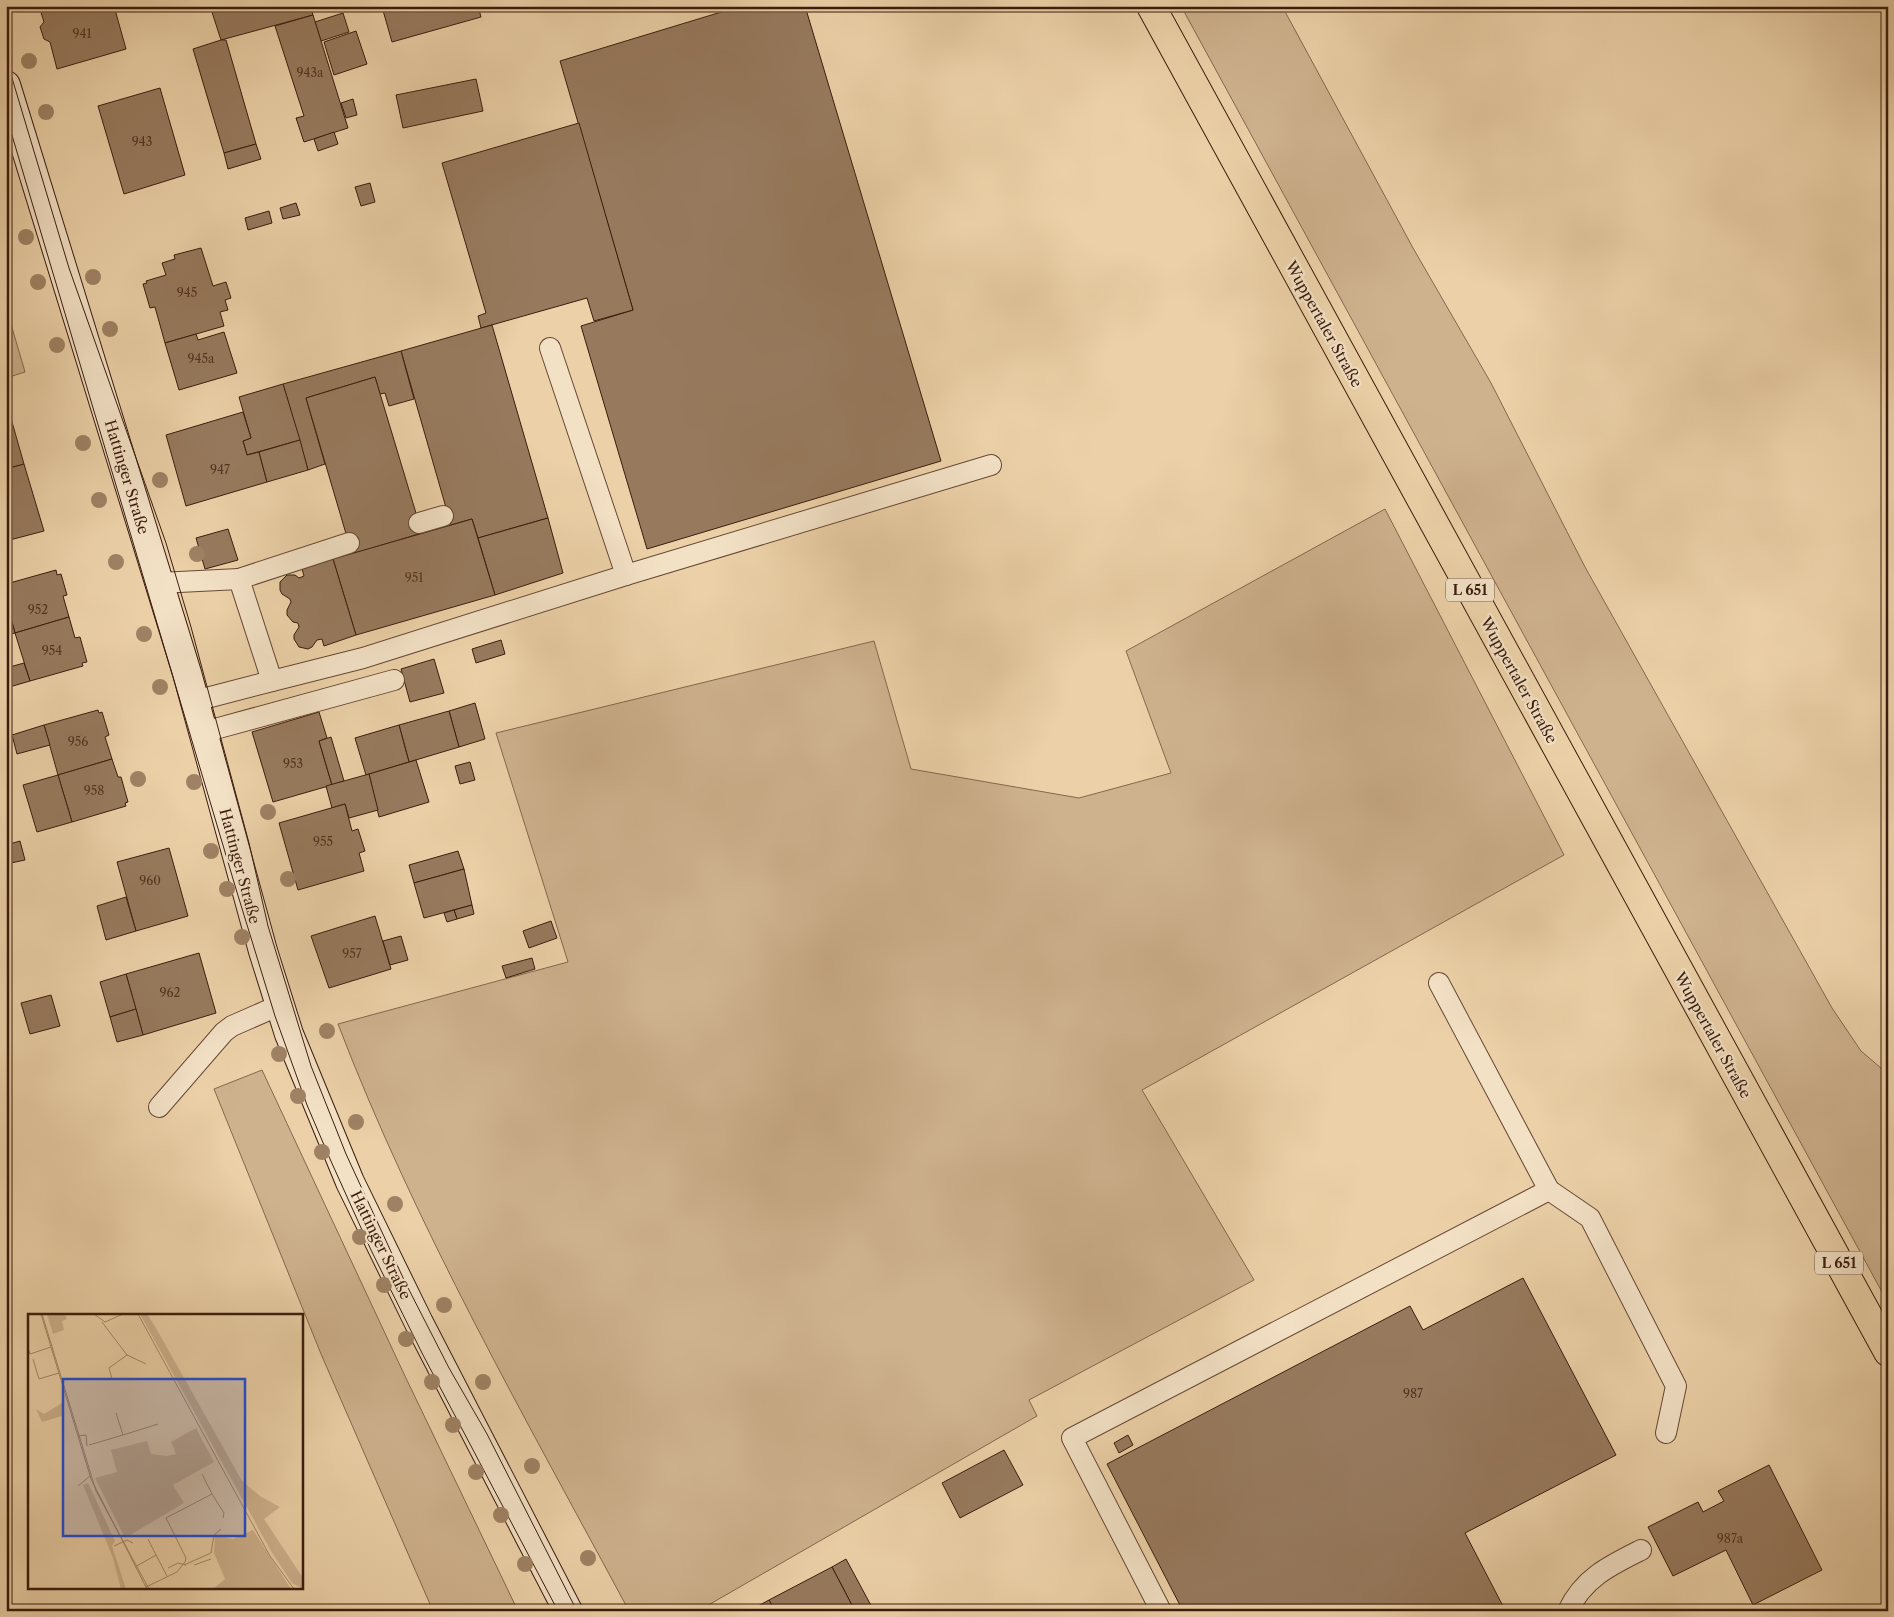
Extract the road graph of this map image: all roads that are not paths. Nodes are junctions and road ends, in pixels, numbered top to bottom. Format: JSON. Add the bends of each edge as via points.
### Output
{"nodes":[{"id":1,"x":1151,"y":6,"type":"edge"},
{"id":2,"x":6,"y":85,"type":"edge"},
{"id":3,"x":550,"y":348,"type":"dead end"},
{"id":4,"x":991,"y":465,"type":"dead end"},
{"id":5,"x":443,"y":516,"type":"dead end"},
{"id":6,"x":419,"y":523,"type":"dead end"},
{"id":7,"x":349,"y":544,"type":"dead end"},
{"id":8,"x":626,"y":574,"type":"junction"},
{"id":9,"x":239,"y":579,"type":"junction"},
{"id":10,"x":159,"y":583,"type":"junction"},
{"id":11,"x":394,"y":680,"type":"dead end"},
{"id":12,"x":272,"y":681,"type":"junction"},
{"id":13,"x":195,"y":701,"type":"junction"},
{"id":14,"x":204,"y":732,"type":"junction"},
{"id":15,"x":1439,"y":983,"type":"dead end"},
{"id":16,"x":280,"y":1005,"type":"junction"},
{"id":17,"x":159,"y":1107,"type":"dead end"},
{"id":18,"x":1549,"y":1190,"type":"junction"},
{"id":19,"x":1888,"y":1352,"type":"edge"},
{"id":20,"x":1666,"y":1433,"type":"dead end"},
{"id":21,"x":1641,"y":1550,"type":"dead end"},
{"id":22,"x":568,"y":1611,"type":"edge"},
{"id":23,"x":1161,"y":1611,"type":"edge"},
{"id":24,"x":1568,"y":1611,"type":"edge"}],
"edges":[{"from":1,"to":19,"type":"main road","name":"Wuppertaler Straße","number":"L 651"},
{"from":2,"to":10,"type":"street","name":"Hattinger Straße"},
{"from":3,"to":8,"type":"lane"},
{"from":4,"to":8,"type":"lane"},
{"from":5,"to":6,"type":"lane"},
{"from":7,"to":9,"type":"lane"},
{"from":8,"to":12,"type":"lane","via":[[363,658]]},
{"from":9,"to":10,"type":"lane"},
{"from":9,"to":12,"type":"lane"},
{"from":10,"to":13,"type":"street","name":"Hattinger Straße"},
{"from":11,"to":14,"type":"lane"},
{"from":12,"to":13,"type":"lane"},
{"from":13,"to":14,"type":"street","name":"Hattinger Straße"},
{"from":14,"to":16,"type":"street","name":"Hattinger Straße"},
{"from":15,"to":18,"type":"lane"},
{"from":16,"to":17,"type":"lane","via":[[224,1032]]},
{"from":16,"to":22,"type":"street","name":"Hattinger Straße","via":[[350,1182]]},
{"from":18,"to":20,"type":"lane","via":[[1590,1218],[1676,1386]]},
{"from":18,"to":23,"type":"lane","via":[[1072,1438]]},
{"from":21,"to":24,"type":"lane","via":[[1592,1578],[1581,1588]]}]}
